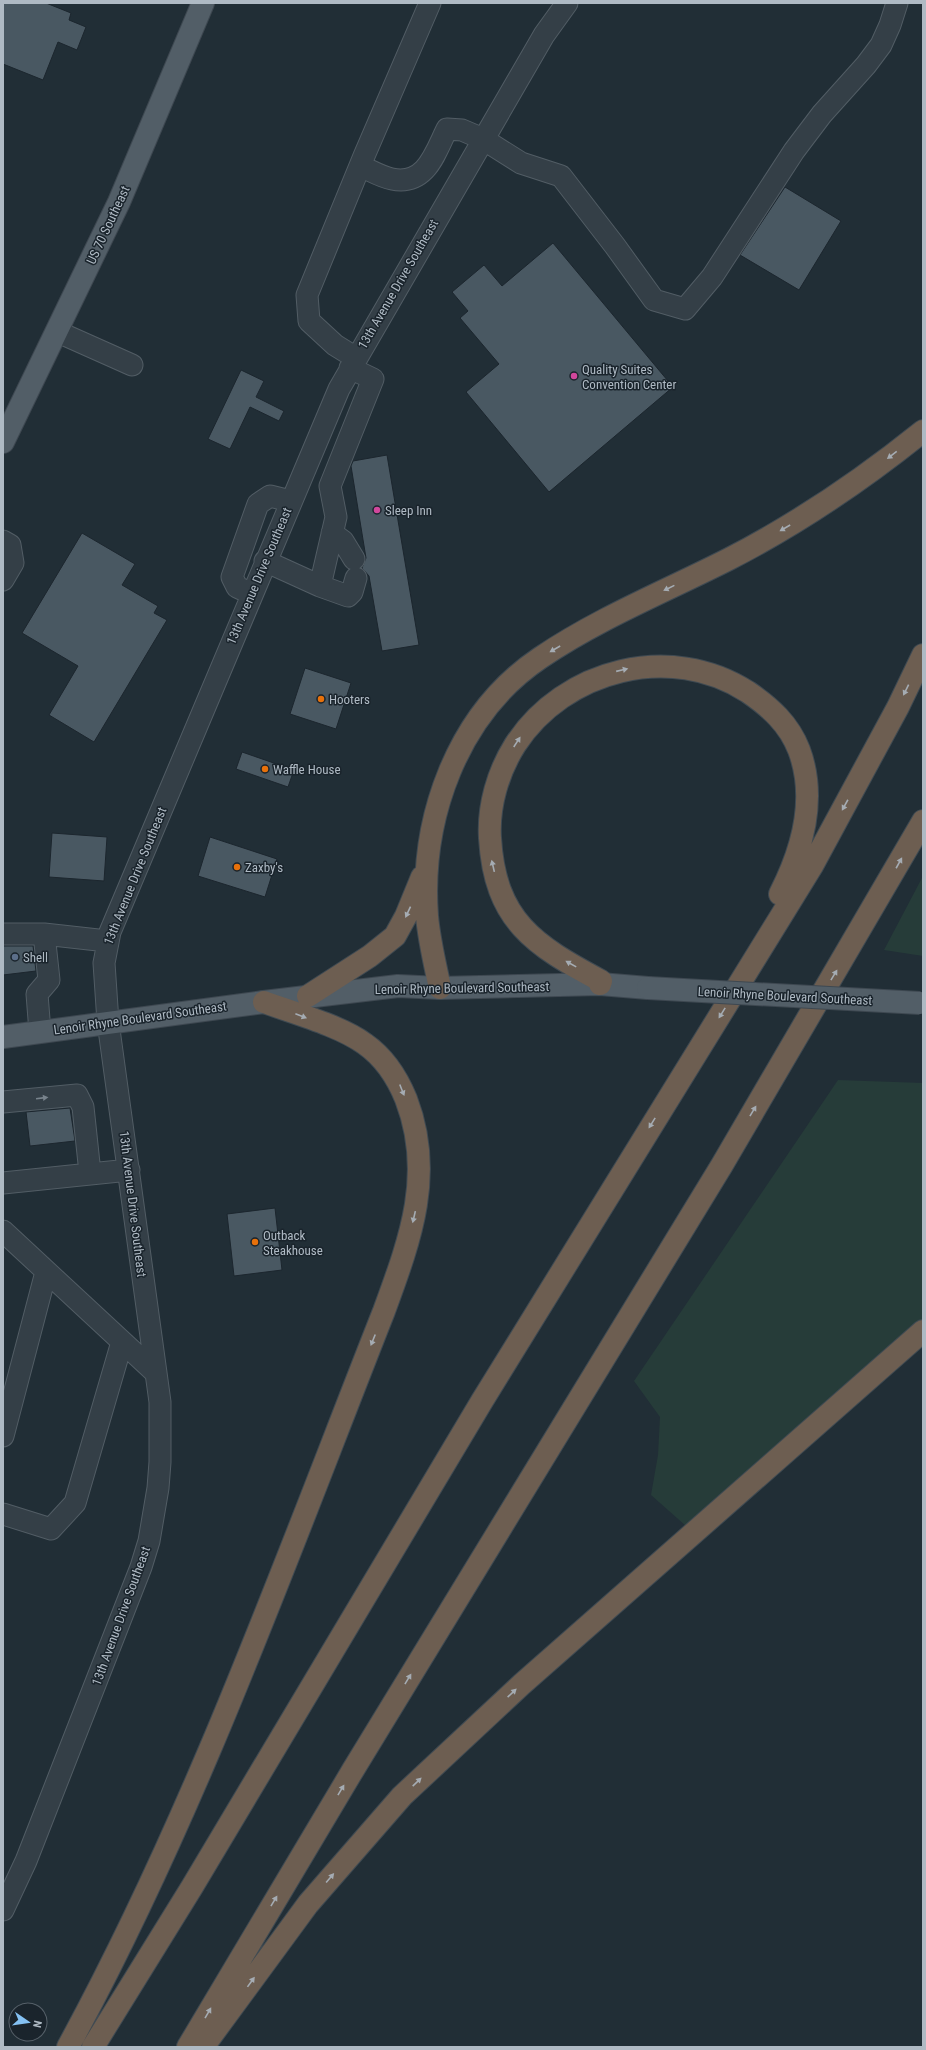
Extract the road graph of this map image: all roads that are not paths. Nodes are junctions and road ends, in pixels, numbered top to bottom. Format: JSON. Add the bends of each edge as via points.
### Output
{"nodes":[{"id":1,"x":203,"y":3,"type":"edge"},
{"id":2,"x":430,"y":3,"type":"edge"},
{"id":3,"x":567,"y":3,"type":"edge"},
{"id":4,"x":897,"y":3,"type":"edge"},
{"id":5,"x":483,"y":139,"type":"junction"},
{"id":6,"x":360,"y":166,"type":"junction"},
{"id":7,"x":58,"y":332,"type":"junction"},
{"id":8,"x":353,"y":363,"type":"junction"},
{"id":9,"x":132,"y":365,"type":"dead end"},
{"id":10,"x":923,"y":431,"type":"edge"},
{"id":11,"x":3,"y":442,"type":"edge"},
{"id":12,"x":290,"y":501,"type":"junction"},
{"id":13,"x":332,"y":533,"type":"junction"},
{"id":14,"x":3,"y":541,"type":"edge"},
{"id":15,"x":265,"y":561,"type":"junction"},
{"id":16,"x":3,"y":580,"type":"edge"},
{"id":17,"x":320,"y":586,"type":"junction"},
{"id":18,"x":252,"y":594,"type":"junction"},
{"id":19,"x":923,"y":655,"type":"edge"},
{"id":20,"x":923,"y":820,"type":"edge"},
{"id":21,"x":429,"y":849,"type":"junction"},
{"id":22,"x":3,"y":934,"type":"edge"},
{"id":23,"x":44,"y":934,"type":"junction"},
{"id":24,"x":107,"y":941,"type":"junction"},
{"id":25,"x":752,"y":966,"type":"junction"},
{"id":26,"x":600,"y":984,"type":"junction"},
{"id":27,"x":440,"y":988,"type":"junction"},
{"id":28,"x":308,"y":996,"type":"junction"},
{"id":29,"x":264,"y":1002,"type":"junction"},
{"id":30,"x":922,"y":1003,"type":"edge"},
{"id":31,"x":108,"y":1022,"type":"junction"},
{"id":32,"x":40,"y":1032,"type":"junction"},
{"id":33,"x":3,"y":1037,"type":"edge"},
{"id":34,"x":3,"y":1102,"type":"edge"},
{"id":35,"x":129,"y":1170,"type":"junction"},
{"id":36,"x":90,"y":1173,"type":"junction"},
{"id":37,"x":3,"y":1183,"type":"edge"},
{"id":38,"x":3,"y":1231,"type":"edge"},
{"id":39,"x":46,"y":1272,"type":"junction"},
{"id":40,"x":923,"y":1331,"type":"edge"},
{"id":41,"x":122,"y":1342,"type":"junction"},
{"id":42,"x":156,"y":1373,"type":"junction"},
{"id":43,"x":3,"y":1436,"type":"edge"},
{"id":44,"x":3,"y":1514,"type":"edge"},
{"id":45,"x":9,"y":1884,"type":"edge"},
{"id":46,"x":3,"y":1910,"type":"edge"},
{"id":47,"x":68,"y":2047,"type":"edge"},
{"id":48,"x":93,"y":2047,"type":"edge"},
{"id":49,"x":188,"y":2047,"type":"edge"},
{"id":50,"x":204,"y":2047,"type":"edge"}],
"edges":[{"from":1,"to":7,"type":"main road","name":"US 70 Southeast","via":[[119,202]]},
{"from":2,"to":6,"type":"street"},
{"from":3,"to":5,"type":"street","name":"13th Avenue Drive Southeast","via":[[544,35]]},
{"from":4,"to":5,"type":"street","via":[[881,45],[794,151],[712,277],[685,309],[654,300],[561,176],[521,163]]},
{"from":5,"to":6,"type":"street","via":[[462,130],[447,129],[428,167],[414,178],[393,179]]},
{"from":5,"to":8,"type":"street","name":"13th Avenue Drive Southeast"},
{"from":6,"to":8,"type":"street","via":[[307,295],[309,321],[336,344]]},
{"from":7,"to":9,"type":"street"},
{"from":7,"to":11,"type":"main road","name":"US 70 Southeast"},
{"from":8,"to":12,"type":"street","name":"13th Avenue Drive Southeast"},
{"from":8,"to":13,"type":"street","via":[[373,379],[330,486],[336,517]]},
{"from":10,"to":21,"type":"highway","one_way":true,"via":[[875,469],[803,518],[728,560],[589,629],[540,658],[523,672],[478,719],[456,757],[440,797]]},
{"from":12,"to":15,"type":"street","name":"13th Avenue Drive Southeast"},
{"from":12,"to":18,"type":"street","via":[[270,496],[258,504],[232,577],[237,587]]},
{"from":13,"to":17,"type":"street"},
{"from":13,"to":17,"type":"street","via":[[343,541],[355,568],[352,592],[348,596]]},
{"from":14,"to":16,"type":"street","via":[[10,545],[13,563]]},
{"from":15,"to":17,"type":"street"},
{"from":15,"to":18,"type":"street","name":"13th Avenue Drive Southeast"},
{"from":18,"to":24,"type":"street","name":"13th Avenue Drive Southeast"},
{"from":19,"to":25,"type":"highway","one_way":true,"via":[[812,866]]},
{"from":49,"to":20,"type":"highway","one_way":true,"via":[[352,1770],[729,1152]]},
{"from":21,"to":27,"type":"highway","via":[[427,915],[430,944]]},
{"from":21,"to":28,"type":"highway","one_way":true,"via":[[415,896],[395,936],[370,956]]},
{"from":22,"to":23,"type":"street"},
{"from":23,"to":24,"type":"street"},
{"from":23,"to":32,"type":"street","via":[[49,980],[37,994]]},
{"from":24,"to":31,"type":"street","name":"13th Avenue Drive Southeast","via":[[104,964]]},
{"from":26,"to":25,"type":"highway","one_way":true,"via":[[601,981],[535,940],[516,922],[497,885],[491,858],[489,830],[492,802],[499,777],[508,756],[528,727],[544,711],[573,690],[595,679],[631,668],[656,666],[690,669],[738,686],[764,702],[777,715],[800,751],[806,776],[807,796],[802,841]]},
{"from":25,"to":48,"type":"highway","one_way":true,"via":[[632,1155],[490,1387],[196,1880]]},
{"from":26,"to":27,"type":"main road","name":"Lenoir Rhyne Boulevard Southeast"},
{"from":26,"to":30,"type":"main road","name":"Lenoir Rhyne Boulevard Southeast","bridge":true},
{"from":27,"to":28,"type":"main road","name":"Lenoir Rhyne Boulevard Southeast","via":[[398,986]]},
{"from":28,"to":29,"type":"main road","name":"Lenoir Rhyne Boulevard Southeast"},
{"from":29,"to":31,"type":"main road","name":"Lenoir Rhyne Boulevard Southeast"},
{"from":29,"to":47,"type":"highway","one_way":true,"via":[[350,1035],[379,1055],[390,1068],[399,1083],[415,1129],[420,1168],[416,1210],[407,1247],[384,1311],[195,1785],[133,1922]]},
{"from":31,"to":32,"type":"main road","name":"Lenoir Rhyne Boulevard Southeast"},
{"from":31,"to":35,"type":"street","name":"13th Avenue Drive Southeast"},
{"from":32,"to":33,"type":"main road","name":"Lenoir Rhyne Boulevard Southeast"},
{"from":34,"to":36,"type":"street","one_way":true,"via":[[77,1095],[83,1107]]},
{"from":35,"to":36,"type":"street"},
{"from":35,"to":42,"type":"street","name":"13th Avenue Drive Southeast"},
{"from":36,"to":37,"type":"street"},
{"from":38,"to":39,"type":"street"},
{"from":39,"to":41,"type":"street"},
{"from":39,"to":43,"type":"street"},
{"from":50,"to":40,"type":"highway","one_way":true,"via":[[308,1904],[402,1796],[522,1684]]},
{"from":41,"to":42,"type":"street"},
{"from":41,"to":44,"type":"street","via":[[75,1503],[51,1528]]},
{"from":42,"to":45,"type":"street","name":"13th Avenue Drive Southeast","via":[[161,1426],[160,1462],[149,1541],[130,1599]]},
{"from":45,"to":46,"type":"street","name":"13th Avenue Drive Southeast"}]}
